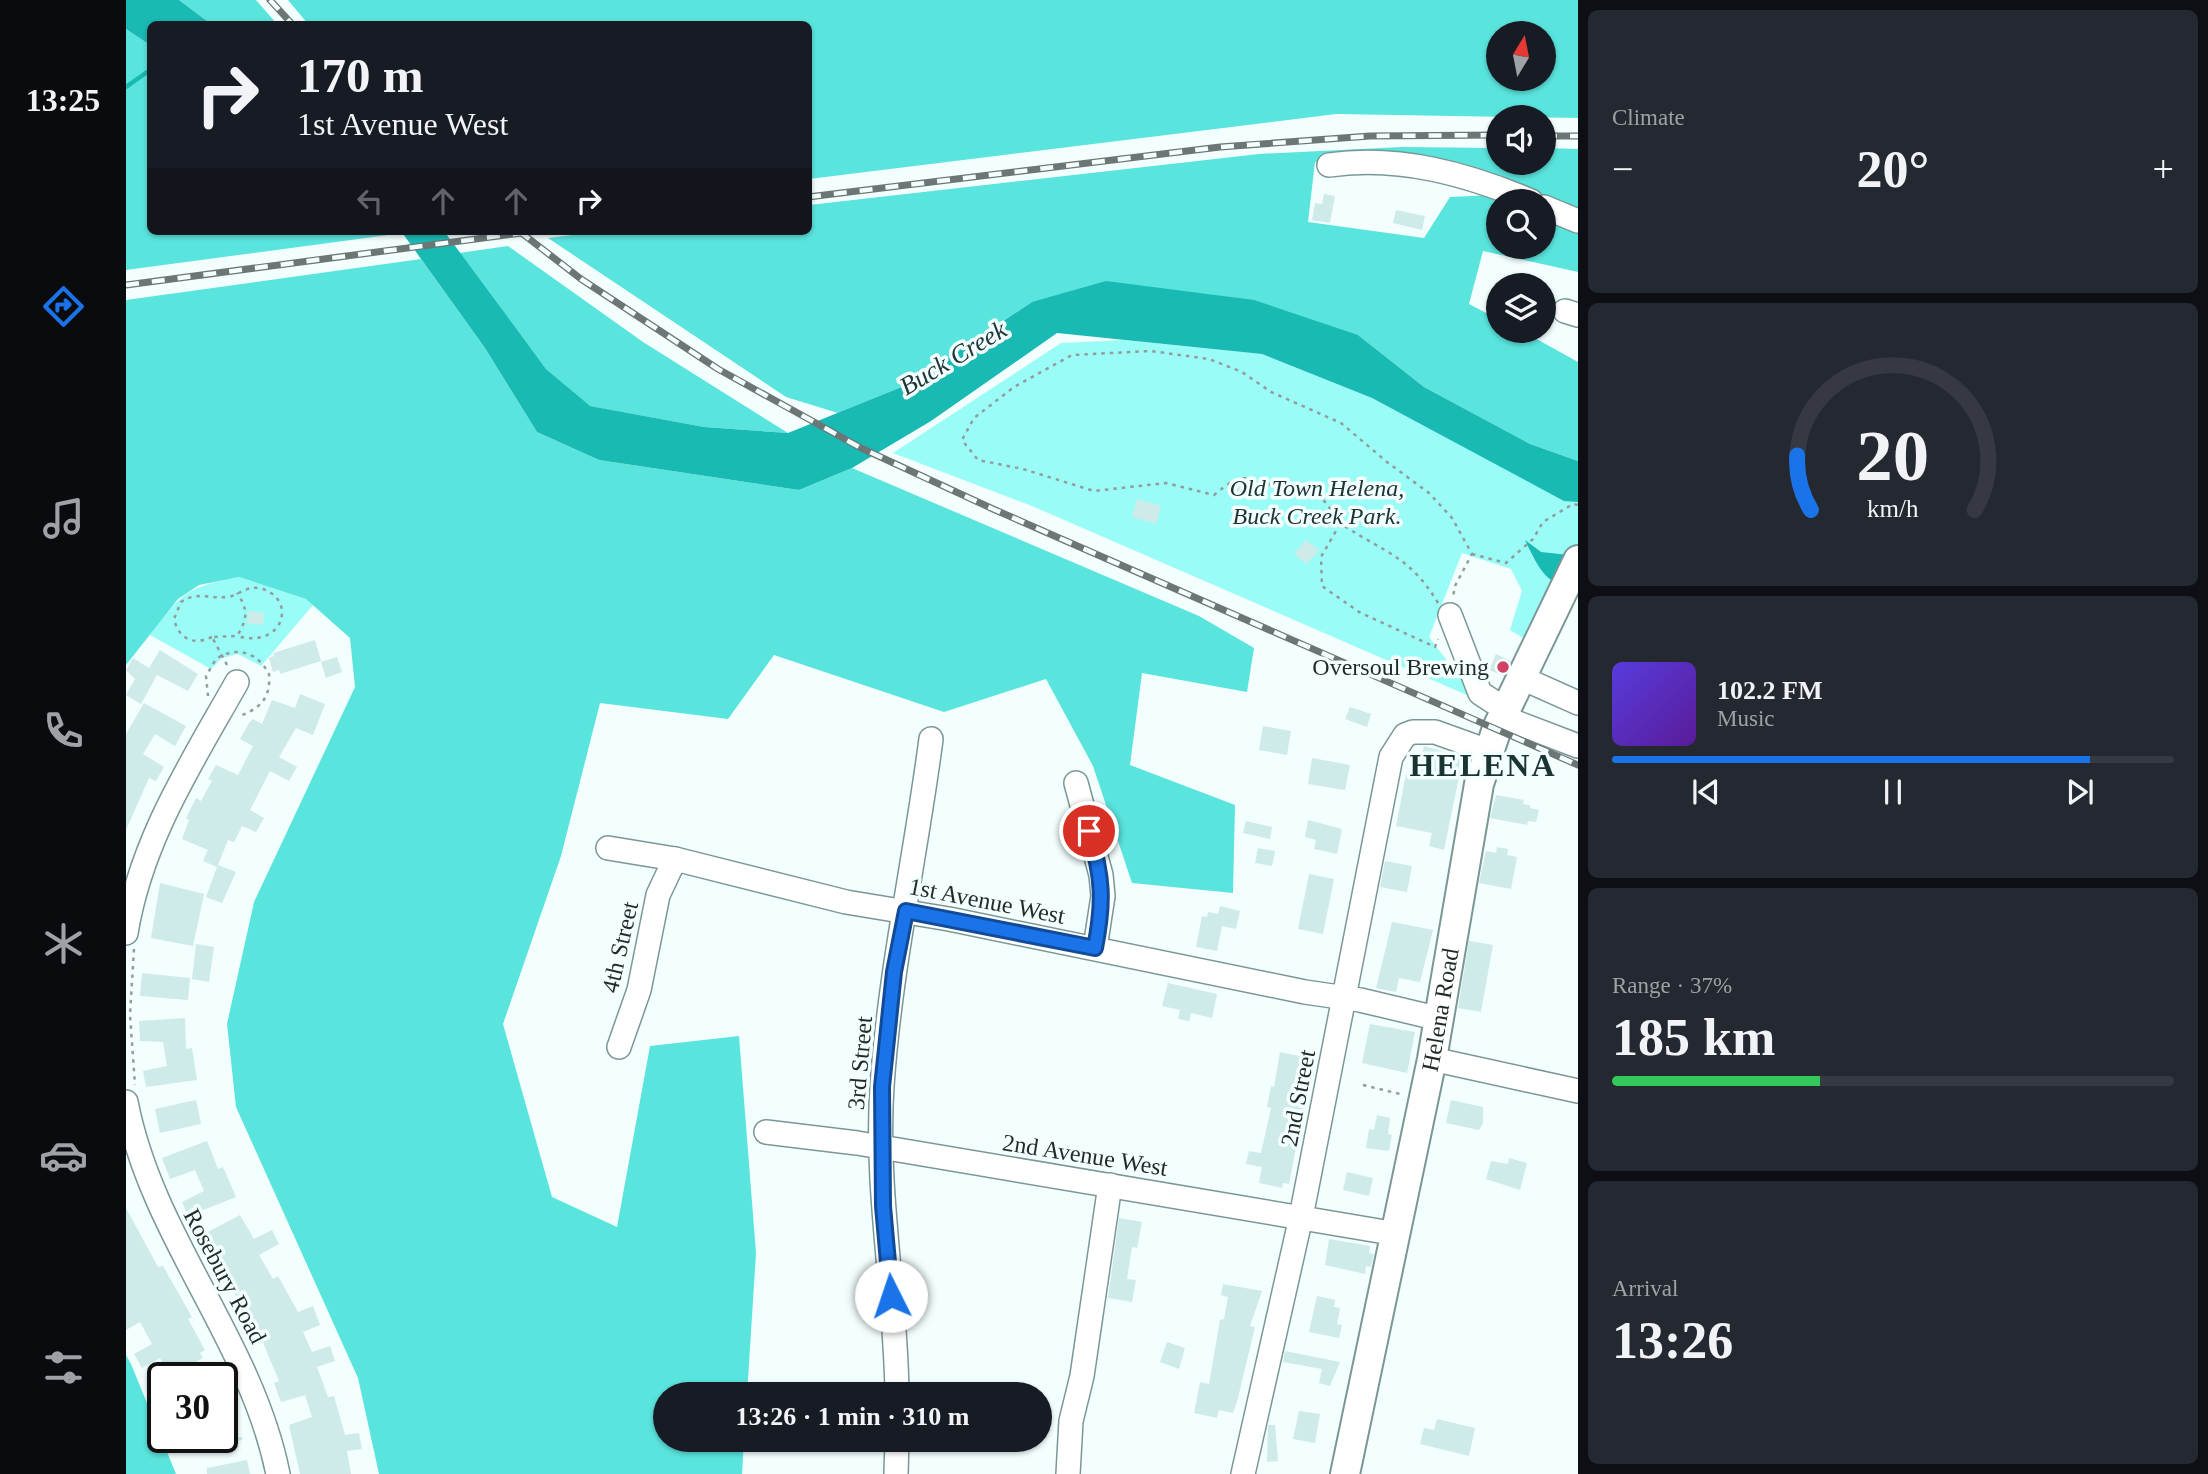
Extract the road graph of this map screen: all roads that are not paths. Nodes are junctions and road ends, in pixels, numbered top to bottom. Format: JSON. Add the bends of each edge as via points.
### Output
{"nodes":[{"id":1,"x":1329,"y":165,"type":"dead end"},
{"id":2,"x":1492,"y":189,"type":"edge"},
{"id":3,"x":1556,"y":212,"type":"edge"},
{"id":4,"x":1578,"y":221,"type":"edge"},
{"id":5,"x":1578,"y":560,"type":"edge"},
{"id":6,"x":1450,"y":615,"type":"road end"},
{"id":7,"x":1522,"y":678,"type":"junction"},
{"id":8,"x":237,"y":682,"type":"road end"},
{"id":9,"x":1578,"y":703,"type":"edge"},
{"id":10,"x":1504,"y":714,"type":"junction"},
{"id":11,"x":930,"y":739,"type":"dead end"},
{"id":12,"x":1578,"y":746,"type":"edge"},
{"id":13,"x":1488,"y":751,"type":"junction"},
{"id":14,"x":1076,"y":783,"type":"dead end"},
{"id":15,"x":608,"y":848,"type":"dead end"},
{"id":16,"x":675,"y":859,"type":"junction"},
{"id":17,"x":906,"y":911,"type":"junction"},
{"id":18,"x":131,"y":937,"type":"edge"},
{"id":19,"x":1095,"y":948,"type":"junction"},
{"id":20,"x":1344,"y":998,"type":"junction"},
{"id":21,"x":1440,"y":1019,"type":"junction"},
{"id":22,"x":618,"y":1047,"type":"dead end"},
{"id":23,"x":1432,"y":1059,"type":"junction"},
{"id":24,"x":1578,"y":1091,"type":"edge"},
{"id":25,"x":131,"y":1096,"type":"edge"},
{"id":26,"x":766,"y":1132,"type":"dead end"},
{"id":27,"x":880,"y":1148,"type":"junction"},
{"id":28,"x":1111,"y":1185,"type":"junction"},
{"id":29,"x":1301,"y":1217,"type":"junction"},
{"id":30,"x":1396,"y":1234,"type":"junction"},
{"id":31,"x":896,"y":1382,"type":"edge"},
{"id":32,"x":897,"y":1452,"type":"edge"},
{"id":33,"x":278,"y":1474,"type":"edge"},
{"id":34,"x":896,"y":1474,"type":"edge"},
{"id":35,"x":1068,"y":1474,"type":"edge"},
{"id":36,"x":1243,"y":1474,"type":"edge"},
{"id":37,"x":1345,"y":1474,"type":"edge"}],
"edges":[{"from":1,"to":2,"type":"street","via":[[1409,163]]},
{"from":3,"to":4,"type":"street"},
{"from":5,"to":7,"type":"main road","name":"Helena Road"},
{"from":6,"to":10,"type":"street","via":[[1480,693]]},
{"from":7,"to":9,"type":"street"},
{"from":7,"to":10,"type":"main road","name":"Helena Road"},
{"from":8,"to":18,"type":"street","via":[[165,813],[137,883]]},
{"from":10,"to":12,"type":"street"},
{"from":10,"to":13,"type":"main road","name":"Helena Road"},
{"from":11,"to":17,"type":"street","name":"3rd Street"},
{"from":13,"to":20,"type":"street","name":"2nd Street","via":[[1435,732],[1413,732],[1405,735],[1391,757]]},
{"from":13,"to":21,"type":"main road","name":"Helena Road"},
{"from":14,"to":19,"type":"street","via":[[1101,875],[1103,896]]},
{"from":15,"to":16,"type":"street","name":"1st Avenue West"},
{"from":16,"to":17,"type":"street","name":"1st Avenue West","via":[[793,891]]},
{"from":16,"to":22,"type":"street","name":"4th Street","via":[[658,895],[639,990]]},
{"from":17,"to":19,"type":"street","name":"1st Avenue West"},
{"from":17,"to":27,"type":"street","name":"3rd Street","via":[[893,985]]},
{"from":19,"to":20,"type":"street","name":"1st Avenue West"},
{"from":20,"to":21,"type":"street","name":"1st Avenue West"},
{"from":20,"to":29,"type":"street","name":"2nd Street"},
{"from":21,"to":23,"type":"main road","name":"Helena Road"},
{"from":23,"to":24,"type":"street"},
{"from":23,"to":30,"type":"main road","name":"Helena Road"},
{"from":25,"to":33,"type":"street","name":"Rosebury Road","via":[[153,1194],[241,1363],[262,1414]]},
{"from":26,"to":27,"type":"street","name":"2nd Avenue West"},
{"from":27,"to":28,"type":"street","name":"2nd Avenue West"},
{"from":27,"to":31,"type":"street","name":"3rd Street"},
{"from":28,"to":29,"type":"street","name":"2nd Avenue West"},
{"from":28,"to":35,"type":"street","via":[[1071,1421]]},
{"from":29,"to":30,"type":"street","name":"2nd Avenue West"},
{"from":29,"to":36,"type":"street","name":"2nd Street"},
{"from":30,"to":37,"type":"main road","name":"Helena Road"},
{"from":32,"to":34,"type":"street"}]}
